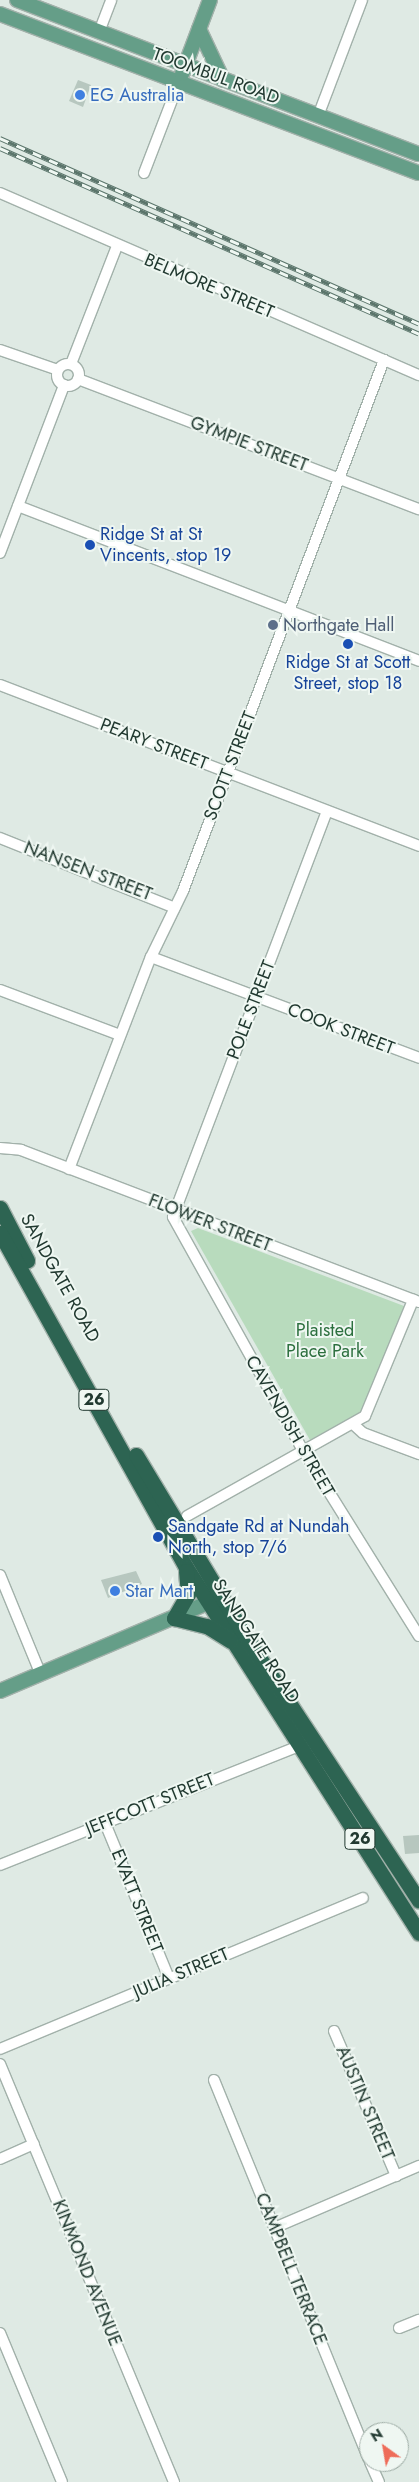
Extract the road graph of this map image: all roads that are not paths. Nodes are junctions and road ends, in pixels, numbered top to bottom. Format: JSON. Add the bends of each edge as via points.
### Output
{"nodes":[{"id":1,"x":18,"y":0,"type":"edge"},
{"id":2,"x":111,"y":0,"type":"edge"},
{"id":3,"x":210,"y":0,"type":"edge"},
{"id":4,"x":362,"y":0,"type":"edge"},
{"id":5,"x":0,"y":14,"type":"edge"},
{"id":6,"x":199,"y":29,"type":"junction"},
{"id":7,"x":98,"y":32,"type":"junction"},
{"id":8,"x":185,"y":65,"type":"junction"},
{"id":9,"x":223,"y":80,"type":"junction"},
{"id":10,"x":179,"y":82,"type":"junction"},
{"id":11,"x":318,"y":116,"type":"junction"},
{"id":12,"x":419,"y":154,"type":"edge"},
{"id":13,"x":144,"y":173,"type":"dead end"},
{"id":14,"x":419,"y":173,"type":"edge"},
{"id":15,"x":0,"y":193,"type":"edge"},
{"id":16,"x":116,"y":246,"type":"junction"},
{"id":17,"x":0,"y":350,"type":"edge"},
{"id":18,"x":384,"y":360,"type":"junction"},
{"id":19,"x":71,"y":364,"type":"junction"},
{"id":20,"x":58,"y":370,"type":"junction"},
{"id":21,"x":419,"y":375,"type":"edge"},
{"id":22,"x":78,"y":379,"type":"junction"},
{"id":23,"x":64,"y":385,"type":"junction"},
{"id":24,"x":339,"y":478,"type":"junction"},
{"id":25,"x":18,"y":506,"type":"junction"},
{"id":26,"x":419,"y":509,"type":"edge"},
{"id":27,"x":0,"y":552,"type":"edge"},
{"id":28,"x":289,"y":611,"type":"junction"},
{"id":29,"x":419,"y":661,"type":"edge"},
{"id":30,"x":0,"y":685,"type":"edge"},
{"id":31,"x":228,"y":772,"type":"junction"},
{"id":32,"x":327,"y":811,"type":"junction"},
{"id":33,"x":0,"y":838,"type":"edge"},
{"id":34,"x":419,"y":846,"type":"edge"},
{"id":35,"x":175,"y":908,"type":"junction"},
{"id":36,"x":151,"y":956,"type":"junction"},
{"id":37,"x":0,"y":990,"type":"edge"},
{"id":38,"x":256,"y":997,"type":"junction"},
{"id":39,"x":120,"y":1035,"type":"junction"},
{"id":40,"x":419,"y":1058,"type":"edge"},
{"id":41,"x":0,"y":1148,"type":"edge"},
{"id":42,"x":69,"y":1169,"type":"junction"},
{"id":43,"x":0,"y":1208,"type":"edge"},
{"id":44,"x":176,"y":1210,"type":"junction"},
{"id":45,"x":0,"y":1233,"type":"edge"},
{"id":46,"x":416,"y":1301,"type":"edge"},
{"id":47,"x":353,"y":1424,"type":"junction"},
{"id":48,"x":304,"y":1452,"type":"junction"},
{"id":49,"x":419,"y":1454,"type":"edge"},
{"id":50,"x":188,"y":1516,"type":"dead end"},
{"id":51,"x":186,"y":1568,"type":"junction"},
{"id":52,"x":0,"y":1575,"type":"edge"},
{"id":53,"x":215,"y":1600,"type":"junction"},
{"id":54,"x":174,"y":1618,"type":"junction"},
{"id":55,"x":419,"y":1636,"type":"edge"},
{"id":56,"x":236,"y":1644,"type":"junction"},
{"id":57,"x":41,"y":1676,"type":"junction"},
{"id":58,"x":0,"y":1691,"type":"edge"},
{"id":59,"x":301,"y":1745,"type":"junction"},
{"id":60,"x":105,"y":1823,"type":"junction"},
{"id":61,"x":0,"y":1865,"type":"edge"},
{"id":62,"x":363,"y":1898,"type":"dead end"},
{"id":63,"x":419,"y":1901,"type":"edge"},
{"id":64,"x":419,"y":1933,"type":"edge"},
{"id":65,"x":169,"y":1978,"type":"junction"},
{"id":66,"x":334,"y":2031,"type":"dead end"},
{"id":67,"x":0,"y":2049,"type":"edge"},
{"id":68,"x":0,"y":2064,"type":"edge"},
{"id":69,"x":214,"y":2080,"type":"dead end"},
{"id":70,"x":34,"y":2144,"type":"junction"},
{"id":71,"x":0,"y":2159,"type":"edge"},
{"id":72,"x":419,"y":2166,"type":"edge"},
{"id":73,"x":396,"y":2176,"type":"junction"},
{"id":74,"x":274,"y":2228,"type":"junction"},
{"id":75,"x":419,"y":2320,"type":"edge"},
{"id":76,"x":399,"y":2328,"type":"dead end"},
{"id":77,"x":0,"y":2333,"type":"edge"},
{"id":78,"x":359,"y":2433,"type":"edge"},
{"id":79,"x":62,"y":2482,"type":"edge"},
{"id":80,"x":174,"y":2482,"type":"edge"}],
"edges":[{"from":1,"to":7,"type":"main road","name":"TOOMBUL ROAD"},
{"from":2,"to":7,"type":"street"},
{"from":3,"to":6,"type":"main road"},
{"from":4,"to":11,"type":"street"},
{"from":5,"to":10,"type":"main road","name":"TOOMBUL ROAD"},
{"from":6,"to":8,"type":"main road"},
{"from":6,"to":9,"type":"main road"},
{"from":7,"to":8,"type":"main road","name":"TOOMBUL ROAD"},
{"from":8,"to":9,"type":"main road","name":"TOOMBUL ROAD"},
{"from":8,"to":10,"type":"main road"},
{"from":9,"to":11,"type":"main road","name":"TOOMBUL ROAD"},
{"from":10,"to":13,"type":"street"},
{"from":10,"to":14,"type":"main road","name":"TOOMBUL ROAD"},
{"from":11,"to":12,"type":"main road","name":"TOOMBUL ROAD"},
{"from":15,"to":16,"type":"street","name":"BELMORE STREET"},
{"from":16,"to":18,"type":"street","name":"BELMORE STREET"},
{"from":16,"to":19,"type":"street"},
{"from":17,"to":20,"type":"street"},
{"from":18,"to":21,"type":"street","name":"BELMORE STREET"},
{"from":18,"to":24,"type":"street","name":"SCOTT STREET"},
{"from":19,"to":20,"type":"street"},
{"from":19,"to":22,"type":"street"},
{"from":20,"to":23,"type":"street"},
{"from":22,"to":23,"type":"street"},
{"from":22,"to":24,"type":"street","name":"GYMPIE STREET"},
{"from":23,"to":25,"type":"street"},
{"from":24,"to":26,"type":"street","name":"GYMPIE STREET"},
{"from":24,"to":28,"type":"street","name":"SCOTT STREET"},
{"from":25,"to":27,"type":"street"},
{"from":25,"to":28,"type":"street"},
{"from":28,"to":29,"type":"street"},
{"from":28,"to":31,"type":"street","name":"SCOTT STREET"},
{"from":30,"to":31,"type":"street","name":"PEARY STREET"},
{"from":31,"to":32,"type":"street","name":"PEARY STREET"},
{"from":31,"to":35,"type":"street","name":"SCOTT STREET"},
{"from":32,"to":34,"type":"street","name":"PEARY STREET"},
{"from":32,"to":38,"type":"street","name":"POLE STREET"},
{"from":33,"to":35,"type":"street","name":"NANSEN STREET"},
{"from":35,"to":36,"type":"street","name":"SCOTT STREET"},
{"from":36,"to":38,"type":"street","name":"COOK STREET"},
{"from":36,"to":39,"type":"street","name":"SCOTT STREET"},
{"from":37,"to":39,"type":"street"},
{"from":38,"to":40,"type":"street","name":"COOK STREET"},
{"from":38,"to":44,"type":"street","name":"POLE STREET"},
{"from":39,"to":42,"type":"street","name":"SCOTT STREET"},
{"from":41,"to":42,"type":"street","name":"FLOWER STREET","via":[[21,1150]]},
{"from":42,"to":44,"type":"street","name":"FLOWER STREET"},
{"from":43,"to":53,"type":"highway","name":"SANDGATE ROAD","number":"26"},
{"from":44,"to":46,"type":"street","name":"FLOWER STREET"},
{"from":44,"to":48,"type":"street","name":"CAVENDISH STREET","via":[[175,1222]]},
{"from":45,"to":51,"type":"highway","name":"SANDGATE ROAD","number":"26"},
{"from":46,"to":47,"type":"street","via":[[372,1406]]},
{"from":47,"to":48,"type":"street"},
{"from":47,"to":49,"type":"street"},
{"from":48,"to":50,"type":"street"},
{"from":48,"to":55,"type":"street","name":"CAVENDISH STREET"},
{"from":51,"to":53,"type":"highway","name":"SANDGATE ROAD","number":"26"},
{"from":51,"to":54,"type":"highway","via":[[188,1594]]},
{"from":52,"to":57,"type":"street"},
{"from":53,"to":54,"type":"main road"},
{"from":53,"to":56,"type":"highway","name":"SANDGATE ROAD","number":"26"},
{"from":53,"to":63,"type":"highway","name":"SANDGATE ROAD","number":"26"},
{"from":54,"to":56,"type":"highway","via":[[207,1626]]},
{"from":54,"to":57,"type":"main road"},
{"from":56,"to":59,"type":"highway","name":"SANDGATE ROAD","number":"26"},
{"from":57,"to":58,"type":"main road"},
{"from":59,"to":60,"type":"street","name":"JEFFCOTT STREET"},
{"from":59,"to":64,"type":"highway","name":"SANDGATE ROAD","number":"26"},
{"from":60,"to":61,"type":"street","name":"JEFFCOTT STREET"},
{"from":60,"to":65,"type":"street","name":"EVATT STREET"},
{"from":62,"to":65,"type":"street","name":"JULIA STREET"},
{"from":65,"to":67,"type":"street","name":"JULIA STREET"},
{"from":66,"to":73,"type":"street","name":"AUSTIN STREET"},
{"from":68,"to":70,"type":"street","name":"KINMOND AVENUE"},
{"from":69,"to":74,"type":"street","name":"CAMPBELL TERRACE"},
{"from":70,"to":71,"type":"street"},
{"from":70,"to":80,"type":"street","name":"KINMOND AVENUE"},
{"from":72,"to":73,"type":"street"},
{"from":73,"to":74,"type":"street"},
{"from":74,"to":78,"type":"street","name":"CAMPBELL TERRACE"},
{"from":75,"to":76,"type":"street"},
{"from":77,"to":79,"type":"street"}]}
